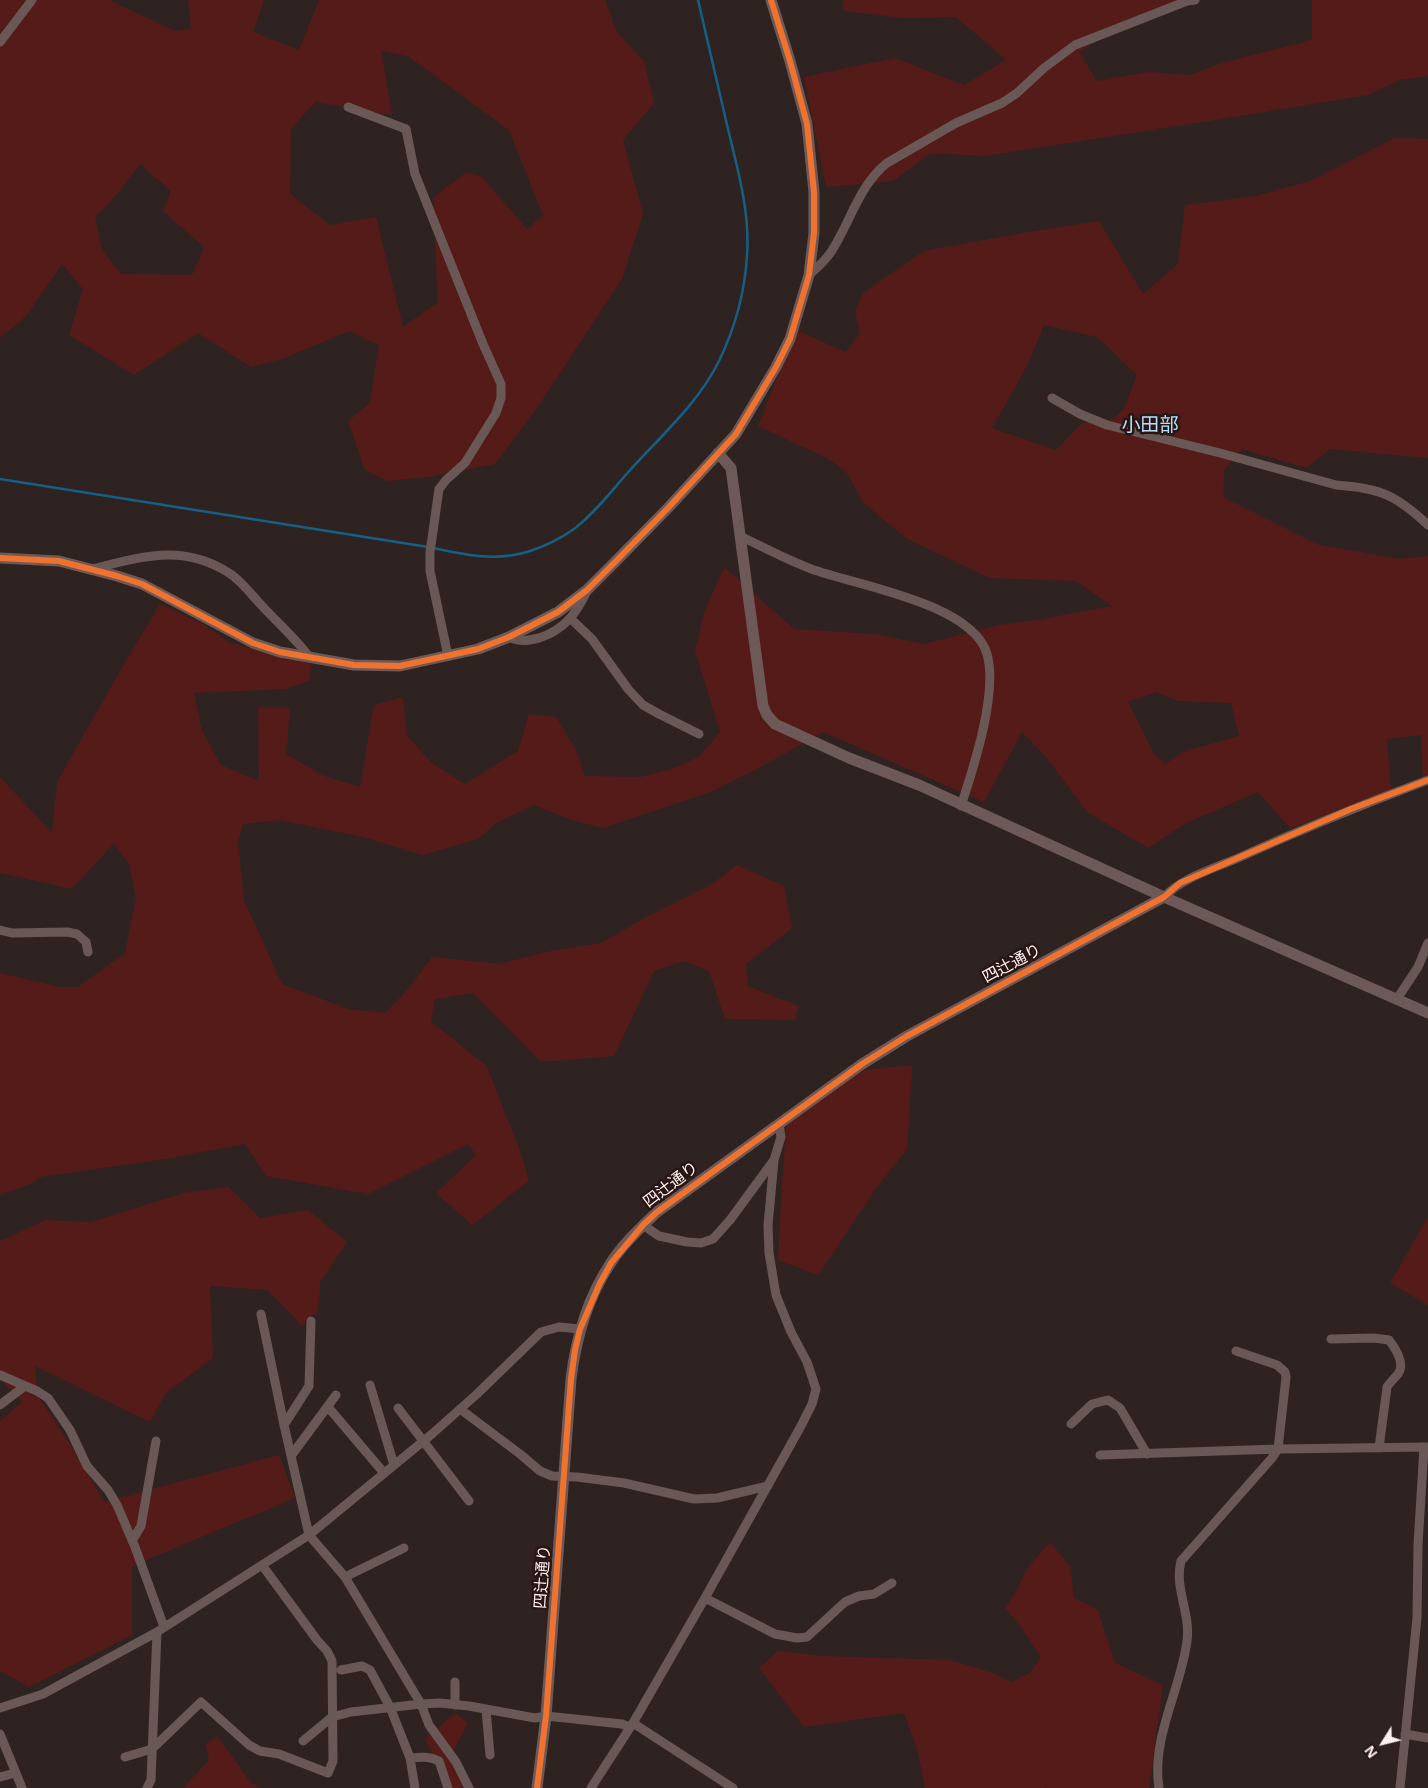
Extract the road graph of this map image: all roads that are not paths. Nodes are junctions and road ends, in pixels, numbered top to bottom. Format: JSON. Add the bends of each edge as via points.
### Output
{"nodes":[{"id":1,"x":32,"y":0,"type":"edge"},
{"id":2,"x":771,"y":0,"type":"edge"},
{"id":3,"x":1195,"y":0,"type":"edge"},
{"id":4,"x":0,"y":42,"type":"edge"},
{"id":5,"x":348,"y":107,"type":"dead end"},
{"id":6,"x":809,"y":275,"type":"junction"},
{"id":7,"x":1052,"y":398,"type":"dead end"},
{"id":8,"x":718,"y":453,"type":"junction"},
{"id":9,"x":1428,"y":525,"type":"edge"},
{"id":10,"x":742,"y":537,"type":"junction"},
{"id":11,"x":0,"y":558,"type":"edge"},
{"id":12,"x":92,"y":569,"type":"junction"},
{"id":13,"x":587,"y":590,"type":"junction"},
{"id":14,"x":570,"y":618,"type":"junction"},
{"id":15,"x":509,"y":637,"type":"junction"},
{"id":16,"x":448,"y":656,"type":"junction"},
{"id":17,"x":310,"y":658,"type":"junction"},
{"id":18,"x":699,"y":734,"type":"dead end"},
{"id":19,"x":1428,"y":780,"type":"edge"},
{"id":20,"x":962,"y":806,"type":"junction"},
{"id":21,"x":1164,"y":897,"type":"junction"},
{"id":22,"x":0,"y":930,"type":"edge"},
{"id":23,"x":1428,"y":943,"type":"edge"},
{"id":24,"x":88,"y":952,"type":"dead end"},
{"id":25,"x":1397,"y":999,"type":"junction"},
{"id":26,"x":1427,"y":1009,"type":"edge"},
{"id":27,"x":779,"y":1124,"type":"junction"},
{"id":28,"x":774,"y":1160,"type":"junction"},
{"id":29,"x":643,"y":1225,"type":"junction"},
{"id":30,"x":260,"y":1314,"type":"dead end"},
{"id":31,"x":311,"y":1321,"type":"dead end"},
{"id":32,"x":580,"y":1328,"type":"junction"},
{"id":33,"x":1331,"y":1339,"type":"dead end"},
{"id":34,"x":1236,"y":1351,"type":"dead end"},
{"id":35,"x":0,"y":1375,"type":"edge"},
{"id":36,"x":370,"y":1385,"type":"dead end"},
{"id":37,"x":25,"y":1386,"type":"junction"},
{"id":38,"x":336,"y":1395,"type":"dead end"},
{"id":39,"x":0,"y":1404,"type":"edge"},
{"id":40,"x":328,"y":1407,"type":"junction"},
{"id":41,"x":398,"y":1408,"type":"dead end"},
{"id":42,"x":460,"y":1409,"type":"junction"},
{"id":43,"x":1071,"y":1424,"type":"dead end"},
{"id":44,"x":284,"y":1425,"type":"junction"},
{"id":45,"x":156,"y":1441,"type":"dead end"},
{"id":46,"x":423,"y":1442,"type":"junction"},
{"id":47,"x":1426,"y":1447,"type":"edge"},
{"id":48,"x":1379,"y":1448,"type":"junction"},
{"id":49,"x":1278,"y":1449,"type":"junction"},
{"id":50,"x":1148,"y":1454,"type":"junction"},
{"id":51,"x":1100,"y":1455,"type":"dead end"},
{"id":52,"x":291,"y":1456,"type":"junction"},
{"id":53,"x":394,"y":1465,"type":"junction"},
{"id":54,"x":384,"y":1474,"type":"junction"},
{"id":55,"x":564,"y":1476,"type":"junction"},
{"id":56,"x":768,"y":1486,"type":"junction"},
{"id":57,"x":468,"y":1501,"type":"dead end"},
{"id":58,"x":309,"y":1535,"type":"junction"},
{"id":59,"x":132,"y":1541,"type":"junction"},
{"id":60,"x":404,"y":1548,"type":"dead end"},
{"id":61,"x":262,"y":1565,"type":"junction"},
{"id":62,"x":345,"y":1577,"type":"junction"},
{"id":63,"x":892,"y":1583,"type":"dead end"},
{"id":64,"x":705,"y":1598,"type":"junction"},
{"id":65,"x":160,"y":1630,"type":"junction"},
{"id":66,"x":341,"y":1670,"type":"dead end"},
{"id":67,"x":455,"y":1682,"type":"dead end"},
{"id":68,"x":421,"y":1704,"type":"junction"},
{"id":69,"x":455,"y":1705,"type":"junction"},
{"id":70,"x":390,"y":1707,"type":"junction"},
{"id":71,"x":0,"y":1708,"type":"edge"},
{"id":72,"x":486,"y":1710,"type":"junction"},
{"id":73,"x":546,"y":1716,"type":"junction"},
{"id":74,"x":332,"y":1717,"type":"junction"},
{"id":75,"x":631,"y":1725,"type":"junction"},
{"id":76,"x":0,"y":1734,"type":"edge"},
{"id":77,"x":1405,"y":1734,"type":"junction"},
{"id":78,"x":1428,"y":1738,"type":"edge"},
{"id":79,"x":303,"y":1741,"type":"dead end"},
{"id":80,"x":152,"y":1749,"type":"junction"},
{"id":81,"x":490,"y":1755,"type":"dead end"},
{"id":82,"x":124,"y":1758,"type":"dead end"},
{"id":83,"x":410,"y":1758,"type":"junction"},
{"id":84,"x":16,"y":1773,"type":"junction"},
{"id":85,"x":0,"y":1777,"type":"edge"},
{"id":86,"x":22,"y":1788,"type":"edge"},
{"id":87,"x":147,"y":1788,"type":"edge"},
{"id":88,"x":416,"y":1788,"type":"edge"},
{"id":89,"x":448,"y":1788,"type":"edge"},
{"id":90,"x":469,"y":1788,"type":"edge"},
{"id":91,"x":536,"y":1788,"type":"edge"},
{"id":92,"x":590,"y":1788,"type":"edge"},
{"id":93,"x":733,"y":1788,"type":"edge"},
{"id":94,"x":1159,"y":1788,"type":"edge"},
{"id":95,"x":1400,"y":1788,"type":"edge"}],
"edges":[{"from":1,"to":4,"type":"street"},
{"from":2,"to":6,"type":"street","via":[[801,100],[810,146],[814,212]]},
{"from":3,"to":6,"type":"street","via":[[1074,45],[1002,103],[956,124],[887,163],[866,187],[830,252]]},
{"from":5,"to":16,"type":"street","via":[[406,129],[415,174],[501,384],[496,413],[465,463],[439,489],[430,571]]},
{"from":6,"to":8,"type":"street","via":[[790,339],[776,367],[736,434]]},
{"from":7,"to":9,"type":"street","via":[[1107,425],[1220,452],[1336,485],[1384,493],[1406,505]]},
{"from":8,"to":10,"type":"street","via":[[731,468]]},
{"from":8,"to":13,"type":"street"},
{"from":10,"to":20,"type":"street","via":[[754,646],[767,715],[775,724],[794,733]]},
{"from":10,"to":20,"type":"street","via":[[815,570],[917,601],[961,623],[980,639],[987,654],[990,681],[986,713]]},
{"from":11,"to":12,"type":"street","via":[[59,561]]},
{"from":12,"to":17,"type":"street","via":[[142,584],[253,643]]},
{"from":12,"to":17,"type":"street","via":[[168,554],[198,558],[229,573]]},
{"from":13,"to":14,"type":"street"},
{"from":13,"to":15,"type":"street","via":[[558,612]]},
{"from":14,"to":15,"type":"street","via":[[556,631],[542,636],[520,641]]},
{"from":14,"to":18,"type":"street","via":[[592,639],[643,705]]},
{"from":15,"to":16,"type":"street"},
{"from":16,"to":17,"type":"street","via":[[400,666],[354,665]]},
{"from":19,"to":21,"type":"street","via":[[1351,808],[1257,849],[1180,884]]},
{"from":20,"to":21,"type":"street"},
{"from":21,"to":25,"type":"street"},
{"from":21,"to":27,"type":"street","name":"四辻通り","via":[[907,1036]]},
{"from":22,"to":24,"type":"street","via":[[77,934],[86,942]]},
{"from":23,"to":25,"type":"street","via":[[1418,967]]},
{"from":25,"to":26,"type":"street"},
{"from":27,"to":28,"type":"street","via":[[781,1137]]},
{"from":27,"to":29,"type":"street","name":"四辻通り","via":[[663,1207]]},
{"from":28,"to":29,"type":"street","via":[[713,1239],[701,1243],[687,1242],[660,1236]]},
{"from":28,"to":56,"type":"street","via":[[768,1225],[776,1295],[808,1362],[816,1389],[812,1404]]},
{"from":29,"to":32,"type":"street","name":"四辻通り","via":[[611,1263]]},
{"from":30,"to":44,"type":"street"},
{"from":31,"to":44,"type":"street","via":[[308,1386]]},
{"from":32,"to":42,"type":"street","via":[[559,1327],[541,1332]]},
{"from":32,"to":55,"type":"street","name":"四辻通り","via":[[571,1379]]},
{"from":33,"to":48,"type":"street","via":[[1390,1340],[1397,1350],[1401,1368],[1387,1387]]},
{"from":34,"to":49,"type":"street","via":[[1285,1372]]},
{"from":35,"to":37,"type":"street"},
{"from":36,"to":53,"type":"street"},
{"from":37,"to":39,"type":"street"},
{"from":37,"to":59,"type":"street","via":[[48,1398],[53,1405],[88,1466],[117,1505]]},
{"from":38,"to":40,"type":"street"},
{"from":40,"to":52,"type":"street"},
{"from":40,"to":54,"type":"street"},
{"from":41,"to":46,"type":"street"},
{"from":42,"to":46,"type":"street"},
{"from":42,"to":55,"type":"street","via":[[540,1471]]},
{"from":43,"to":50,"type":"street","via":[[1092,1404],[1108,1400],[1120,1408]]},
{"from":44,"to":52,"type":"street"},
{"from":45,"to":59,"type":"street","via":[[141,1526]]},
{"from":46,"to":53,"type":"street"},
{"from":46,"to":57,"type":"street"},
{"from":47,"to":48,"type":"street"},
{"from":47,"to":77,"type":"street","via":[[1418,1545],[1417,1618]]},
{"from":48,"to":49,"type":"street"},
{"from":49,"to":50,"type":"street"},
{"from":49,"to":94,"type":"street","via":[[1181,1561],[1178,1571],[1188,1640],[1163,1735],[1158,1766]]},
{"from":50,"to":51,"type":"street"},
{"from":52,"to":58,"type":"street"},
{"from":53,"to":54,"type":"street"},
{"from":54,"to":58,"type":"street"},
{"from":55,"to":56,"type":"street","via":[[624,1484],[694,1499],[717,1498]]},
{"from":55,"to":73,"type":"street","name":"四辻通り"},
{"from":56,"to":64,"type":"street"},
{"from":58,"to":61,"type":"street"},
{"from":58,"to":62,"type":"street"},
{"from":59,"to":65,"type":"street"},
{"from":60,"to":62,"type":"street"},
{"from":61,"to":65,"type":"street"},
{"from":61,"to":74,"type":"street","via":[[328,1651],[332,1661]]},
{"from":62,"to":68,"type":"street"},
{"from":63,"to":64,"type":"street","via":[[874,1594],[846,1602],[806,1637],[797,1638],[775,1634]]},
{"from":64,"to":75,"type":"street"},
{"from":65,"to":71,"type":"street","via":[[43,1694]]},
{"from":65,"to":80,"type":"street"},
{"from":66,"to":70,"type":"street","via":[[362,1666],[370,1670]]},
{"from":67,"to":69,"type":"street"},
{"from":68,"to":69,"type":"street"},
{"from":68,"to":70,"type":"street"},
{"from":68,"to":90,"type":"street","via":[[429,1726],[456,1762]]},
{"from":69,"to":72,"type":"street"},
{"from":70,"to":74,"type":"street"},
{"from":70,"to":83,"type":"street"},
{"from":72,"to":73,"type":"street","via":[[535,1718]]},
{"from":72,"to":81,"type":"street"},
{"from":73,"to":75,"type":"street"},
{"from":73,"to":91,"type":"street","name":"四辻通り"},
{"from":74,"to":79,"type":"street"},
{"from":74,"to":80,"type":"street","via":[[333,1761],[328,1774],[249,1745],[200,1702]]},
{"from":75,"to":92,"type":"street"},
{"from":75,"to":93,"type":"street"},
{"from":76,"to":84,"type":"street"},
{"from":77,"to":78,"type":"street"},
{"from":77,"to":95,"type":"street"},
{"from":80,"to":82,"type":"street"},
{"from":80,"to":87,"type":"street","via":[[151,1780]]},
{"from":83,"to":88,"type":"street"},
{"from":83,"to":89,"type":"street","via":[[439,1761]]},
{"from":84,"to":85,"type":"street"},
{"from":84,"to":86,"type":"street"}]}
